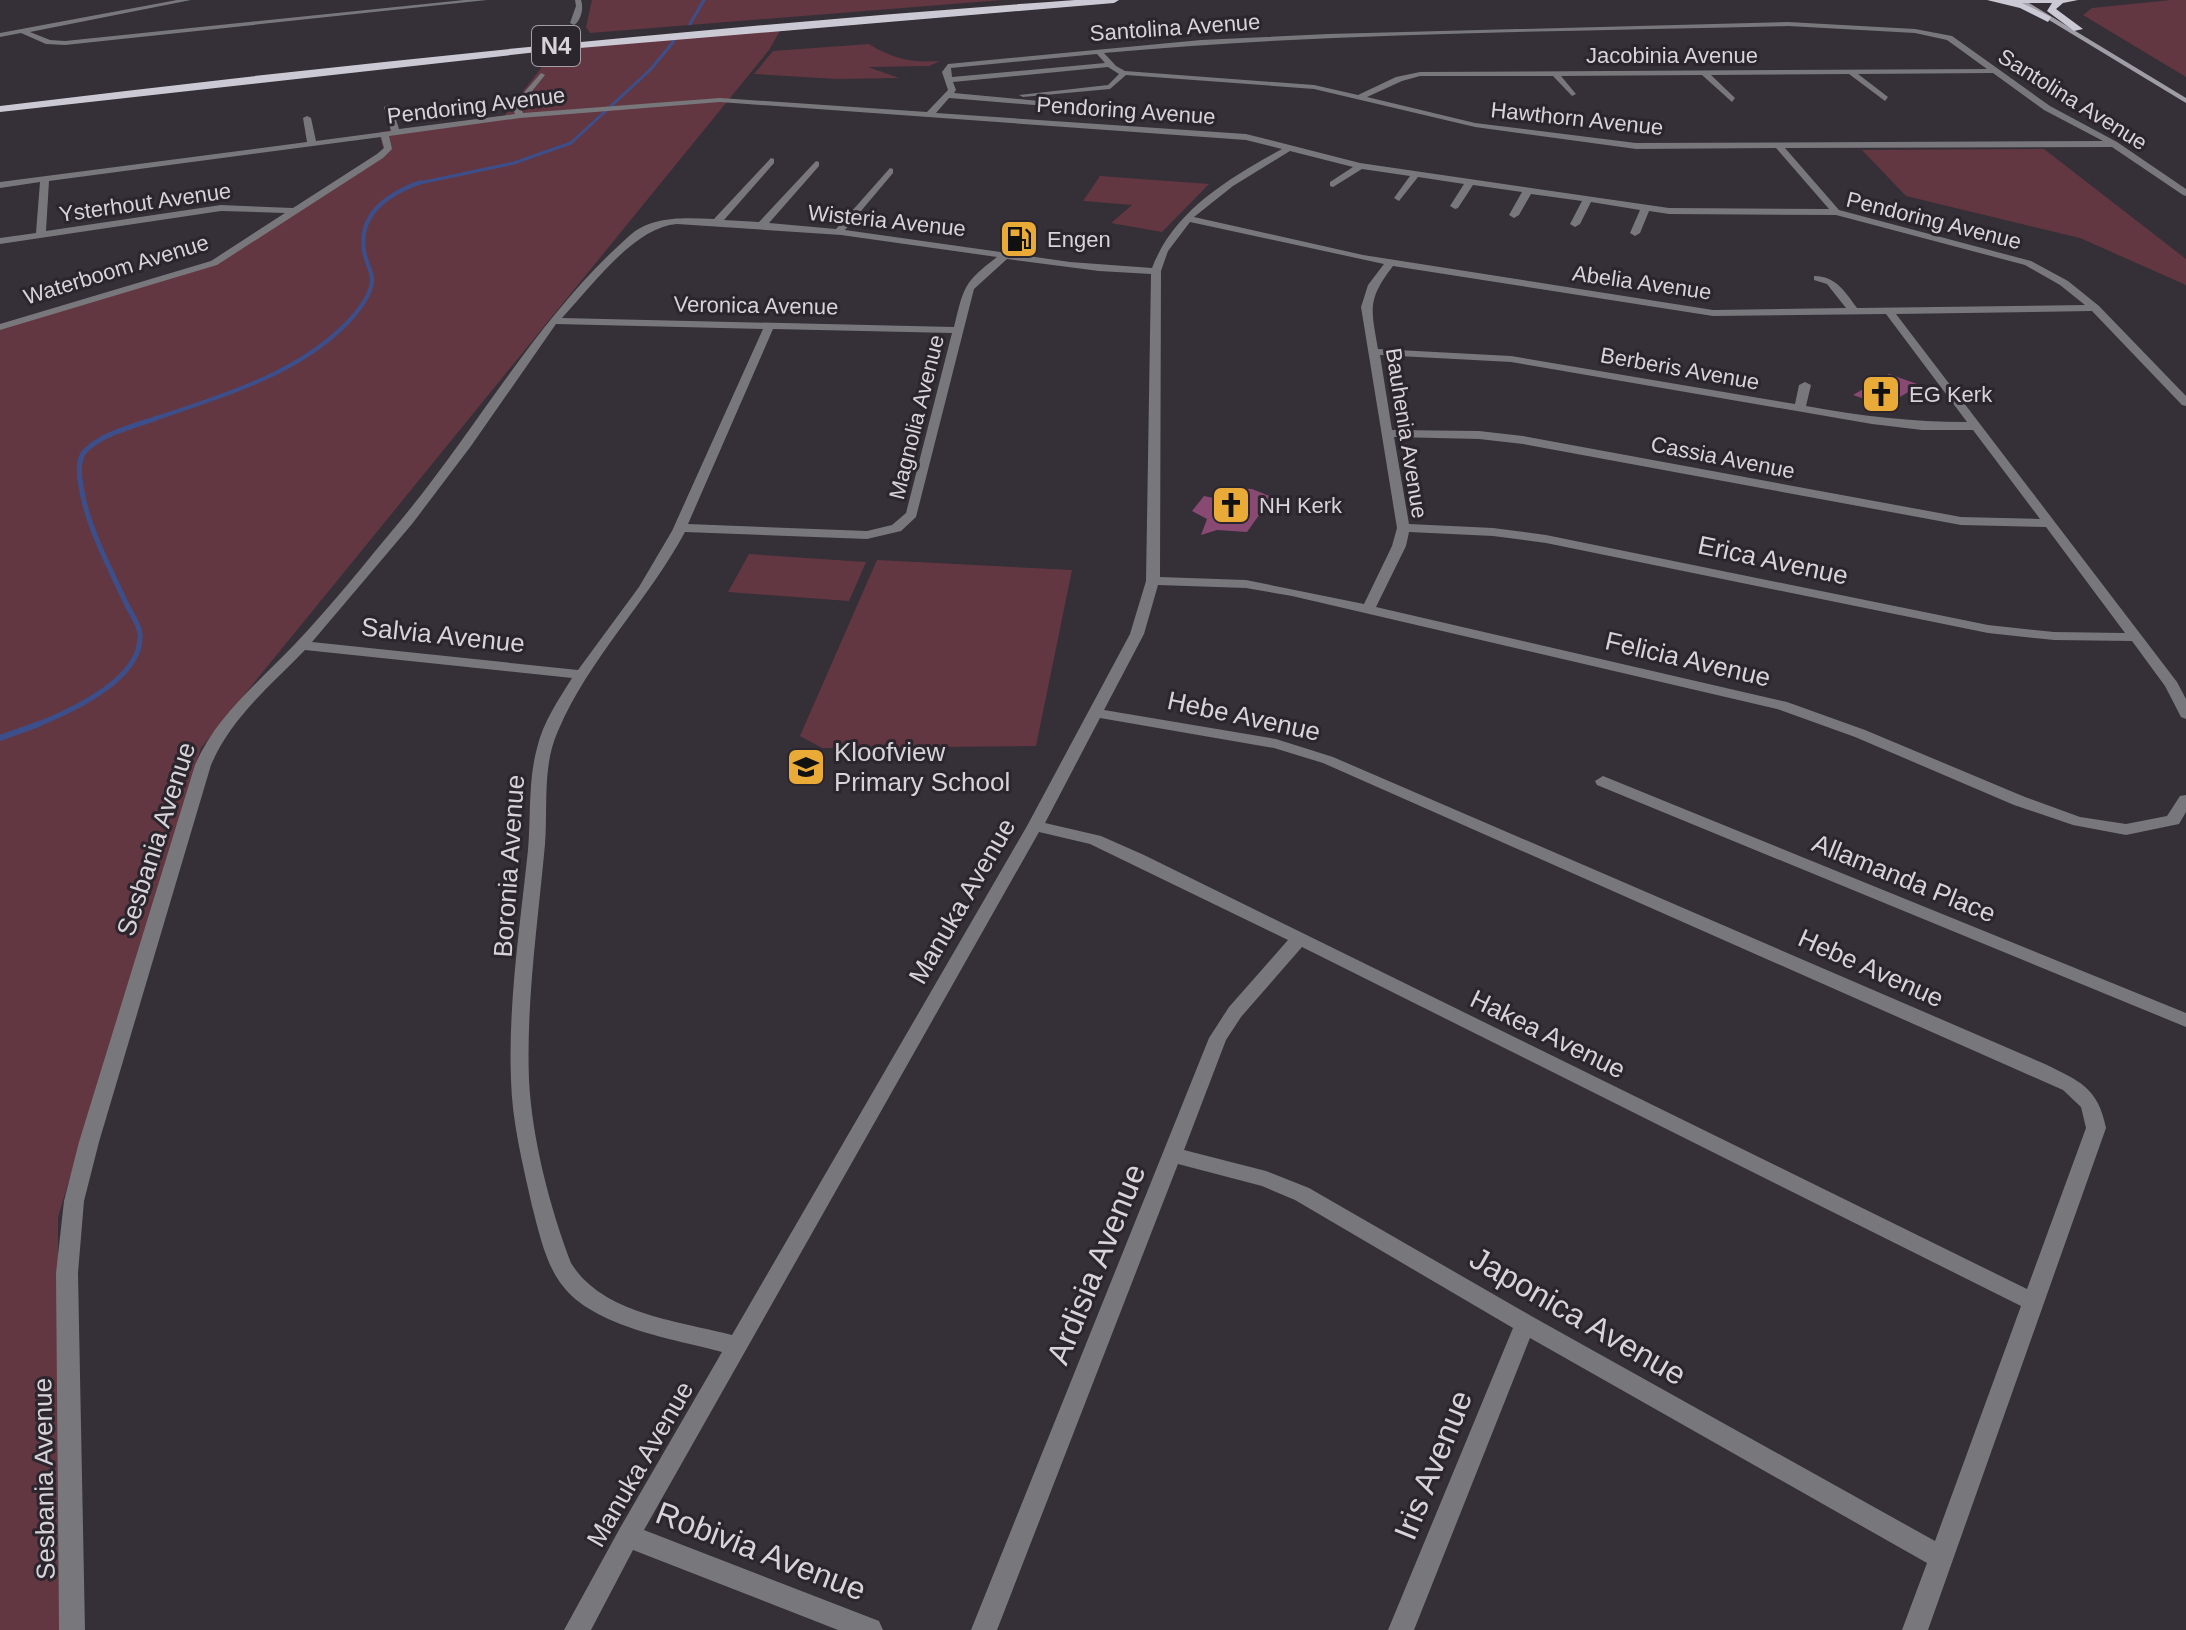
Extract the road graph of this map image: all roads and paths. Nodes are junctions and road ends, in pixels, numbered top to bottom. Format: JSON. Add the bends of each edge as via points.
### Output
{"nodes":[{"id":1,"x":188,"y":0,"type":"edge"},
{"id":2,"x":484,"y":0,"type":"edge"},
{"id":3,"x":578,"y":0,"type":"edge"},
{"id":4,"x":1114,"y":0,"type":"edge"},
{"id":5,"x":1992,"y":0,"type":"edge"},
{"id":6,"x":2008,"y":0,"type":"edge"},
{"id":7,"x":2019,"y":0,"type":"edge"},
{"id":8,"x":2030,"y":0,"type":"edge"},
{"id":9,"x":2072,"y":0,"type":"edge"},
{"id":10,"x":2048,"y":19,"type":"junction"},
{"id":11,"x":574,"y":23,"type":"dead end"},
{"id":12,"x":2078,"y":29,"type":"junction"},
{"id":13,"x":22,"y":31,"type":"junction"},
{"id":14,"x":0,"y":35,"type":"edge"},
{"id":15,"x":1098,"y":51,"type":"junction"},
{"id":16,"x":1025,"y":63,"type":"dead end"},
{"id":17,"x":1110,"y":65,"type":"junction"},
{"id":18,"x":1991,"y":71,"type":"junction"},
{"id":19,"x":1032,"y":72,"type":"junction"},
{"id":20,"x":1704,"y":72,"type":"junction"},
{"id":21,"x":1851,"y":72,"type":"junction"},
{"id":22,"x":1124,"y":73,"type":"junction"},
{"id":23,"x":1555,"y":73,"type":"junction"},
{"id":24,"x":541,"y":75,"type":"dead end"},
{"id":25,"x":2150,"y":78,"type":"junction"},
{"id":26,"x":950,"y":80,"type":"junction"},
{"id":27,"x":1572,"y":94,"type":"dead end"},
{"id":28,"x":948,"y":95,"type":"junction"},
{"id":29,"x":1358,"y":98,"type":"junction"},
{"id":30,"x":986,"y":99,"type":"junction"},
{"id":31,"x":1885,"y":99,"type":"dead end"},
{"id":32,"x":1732,"y":100,"type":"dead end"},
{"id":33,"x":2186,"y":101,"type":"edge"},
{"id":34,"x":388,"y":107,"type":"dead end"},
{"id":35,"x":1093,"y":108,"type":"dead end"},
{"id":36,"x":0,"y":109,"type":"edge"},
{"id":37,"x":930,"y":114,"type":"junction"},
{"id":38,"x":520,"y":116,"type":"junction"},
{"id":39,"x":307,"y":118,"type":"dead end"},
{"id":40,"x":390,"y":133,"type":"junction"},
{"id":41,"x":312,"y":143,"type":"junction"},
{"id":42,"x":2114,"y":144,"type":"junction"},
{"id":43,"x":1779,"y":146,"type":"junction"},
{"id":44,"x":1289,"y":148,"type":"junction"},
{"id":45,"x":771,"y":161,"type":"dead end"},
{"id":46,"x":816,"y":164,"type":"dead end"},
{"id":47,"x":1360,"y":166,"type":"junction"},
{"id":48,"x":890,"y":171,"type":"dead end"},
{"id":49,"x":1416,"y":174,"type":"junction"},
{"id":50,"x":45,"y":178,"type":"junction"},
{"id":51,"x":1470,"y":182,"type":"junction"},
{"id":52,"x":1333,"y":184,"type":"dead end"},
{"id":53,"x":0,"y":185,"type":"edge"},
{"id":54,"x":1528,"y":190,"type":"junction"},
{"id":55,"x":2186,"y":193,"type":"edge"},
{"id":56,"x":1399,"y":198,"type":"dead end"},
{"id":57,"x":1588,"y":199,"type":"junction"},
{"id":58,"x":1455,"y":206,"type":"dead end"},
{"id":59,"x":1646,"y":207,"type":"junction"},
{"id":60,"x":296,"y":211,"type":"junction"},
{"id":61,"x":1836,"y":212,"type":"junction"},
{"id":62,"x":1514,"y":215,"type":"dead end"},
{"id":63,"x":1191,"y":219,"type":"junction"},
{"id":64,"x":660,"y":222,"type":"joint"},
{"id":65,"x":716,"y":223,"type":"junction"},
{"id":66,"x":1575,"y":224,"type":"dead end"},
{"id":67,"x":760,"y":227,"type":"junction"},
{"id":68,"x":837,"y":233,"type":"junction"},
{"id":69,"x":1635,"y":233,"type":"dead end"},
{"id":70,"x":41,"y":234,"type":"junction"},
{"id":71,"x":0,"y":241,"type":"edge"},
{"id":72,"x":1005,"y":255,"type":"junction"},
{"id":73,"x":1390,"y":263,"type":"junction"},
{"id":74,"x":1156,"y":271,"type":"junction"},
{"id":75,"x":1818,"y":278,"type":"dead end"},
{"id":76,"x":2095,"y":308,"type":"junction"},
{"id":77,"x":1889,"y":311,"type":"junction"},
{"id":78,"x":1855,"y":312,"type":"junction"},
{"id":79,"x":553,"y":321,"type":"junction"},
{"id":80,"x":3,"y":323,"type":"edge"},
{"id":81,"x":770,"y":325,"type":"junction"},
{"id":82,"x":958,"y":330,"type":"junction"},
{"id":83,"x":1376,"y":352,"type":"junction"},
{"id":84,"x":1805,"y":385,"type":"dead end"},
{"id":85,"x":2181,"y":393,"type":"edge"},
{"id":86,"x":2186,"y":403,"type":"edge"},
{"id":87,"x":1800,"y":409,"type":"junction"},
{"id":88,"x":1977,"y":426,"type":"junction"},
{"id":89,"x":1389,"y":433,"type":"junction"},
{"id":90,"x":2048,"y":523,"type":"junction"},
{"id":91,"x":682,"y":528,"type":"junction"},
{"id":92,"x":1403,"y":528,"type":"junction"},
{"id":93,"x":1153,"y":581,"type":"junction"},
{"id":94,"x":1368,"y":609,"type":"junction"},
{"id":95,"x":2133,"y":637,"type":"junction"},
{"id":96,"x":302,"y":645,"type":"junction"},
{"id":97,"x":579,"y":674,"type":"junction"},
{"id":98,"x":1098,"y":713,"type":"junction"},
{"id":99,"x":2186,"y":714,"type":"edge"},
{"id":100,"x":1603,"y":781,"type":"dead end"},
{"id":101,"x":2186,"y":800,"type":"edge"},
{"id":102,"x":1035,"y":826,"type":"junction"},
{"id":103,"x":1298,"y":940,"type":"junction"},
{"id":104,"x":2186,"y":1020,"type":"edge"},
{"id":105,"x":1174,"y":1155,"type":"junction"},
{"id":106,"x":2033,"y":1302,"type":"junction"},
{"id":107,"x":1525,"y":1324,"type":"junction"},
{"id":108,"x":737,"y":1346,"type":"junction"},
{"id":109,"x":628,"y":1536,"type":"junction"},
{"id":110,"x":1941,"y":1558,"type":"junction"},
{"id":111,"x":72,"y":1630,"type":"edge"},
{"id":112,"x":577,"y":1630,"type":"edge"},
{"id":113,"x":870,"y":1630,"type":"edge"},
{"id":114,"x":984,"y":1630,"type":"edge"},
{"id":115,"x":1401,"y":1630,"type":"edge"},
{"id":116,"x":1915,"y":1630,"type":"edge"}],
"edges":[{"from":1,"to":13,"type":"street"},
{"from":2,"to":13,"type":"street","via":[[65,43]]},
{"from":3,"to":11,"type":"street"},
{"from":4,"to":36,"type":"highway","number":"N4","via":[[785,24],[413,60]]},
{"from":5,"to":10,"type":"highway","via":[[2023,6]]},
{"from":6,"to":7,"type":"highway"},
{"from":7,"to":8,"type":"highway"},
{"from":7,"to":10,"type":"main road"},
{"from":8,"to":9,"type":"highway"},
{"from":8,"to":12,"type":"main road"},
{"from":9,"to":12,"type":"highway","via":[[2050,9]]},
{"from":10,"to":25,"type":"main road"},
{"from":12,"to":25,"type":"main road"},
{"from":13,"to":14,"type":"street"},
{"from":15,"to":17,"type":"street","name":"Hawthorn Avenue"},
{"from":15,"to":18,"type":"street","name":"Santolina Avenue","via":[[1257,38],[1806,24],[1933,33],[1957,43]]},
{"from":15,"to":26,"type":"street","name":"Santolina Avenue","via":[[1013,55],[948,66]]},
{"from":16,"to":19,"type":"street"},
{"from":17,"to":19,"type":"street"},
{"from":17,"to":22,"type":"street","name":"Hawthorn Avenue"},
{"from":18,"to":21,"type":"street","name":"Jacobinia Avenue"},
{"from":18,"to":42,"type":"street","name":"Santolina Avenue"},
{"from":19,"to":26,"type":"street"},
{"from":20,"to":21,"type":"street","name":"Jacobinia Avenue"},
{"from":20,"to":23,"type":"street","name":"Jacobinia Avenue"},
{"from":20,"to":32,"type":"street"},
{"from":21,"to":31,"type":"street"},
{"from":22,"to":29,"type":"street","name":"Hawthorn Avenue","via":[[1289,84]]},
{"from":22,"to":30,"type":"street","via":[[1105,88]]},
{"from":23,"to":27,"type":"street"},
{"from":23,"to":29,"type":"street","name":"Jacobinia Avenue","via":[[1420,74]]},
{"from":24,"to":38,"type":"street","via":[[516,106]]},
{"from":25,"to":33,"type":"main road"},
{"from":26,"to":28,"type":"street"},
{"from":28,"to":30,"type":"street"},
{"from":28,"to":37,"type":"street"},
{"from":29,"to":43,"type":"street","name":"Hawthorn Avenue","via":[[1475,125],[1623,145]]},
{"from":30,"to":35,"type":"street"},
{"from":34,"to":40,"type":"street"},
{"from":37,"to":38,"type":"street","name":"Pendoring Avenue","via":[[720,100]]},
{"from":37,"to":44,"type":"street","name":"Pendoring Avenue","via":[[1246,137]]},
{"from":38,"to":40,"type":"street","name":"Pendoring Avenue"},
{"from":39,"to":41,"type":"street"},
{"from":40,"to":41,"type":"street","name":"Pendoring Avenue"},
{"from":40,"to":60,"type":"street","name":"Waterboom Avenue","via":[[384,153]]},
{"from":41,"to":50,"type":"street","name":"Pendoring Avenue"},
{"from":42,"to":43,"type":"street","name":"Hawthorn Avenue"},
{"from":42,"to":55,"type":"street","name":"Santolina Avenue"},
{"from":43,"to":61,"type":"street"},
{"from":44,"to":47,"type":"street","name":"Pendoring Avenue"},
{"from":44,"to":63,"type":"street","name":"Manuka Avenue","via":[[1221,189]]},
{"from":45,"to":65,"type":"street"},
{"from":46,"to":67,"type":"street"},
{"from":47,"to":49,"type":"street","name":"Pendoring Avenue"},
{"from":47,"to":52,"type":"street"},
{"from":48,"to":68,"type":"street"},
{"from":49,"to":51,"type":"street","name":"Pendoring Avenue"},
{"from":49,"to":56,"type":"street"},
{"from":50,"to":53,"type":"street","name":"Pendoring Avenue"},
{"from":50,"to":70,"type":"street"},
{"from":51,"to":54,"type":"street","name":"Pendoring Avenue"},
{"from":51,"to":58,"type":"street"},
{"from":54,"to":57,"type":"street","name":"Pendoring Avenue"},
{"from":54,"to":62,"type":"street"},
{"from":57,"to":59,"type":"street","name":"Pendoring Avenue"},
{"from":57,"to":66,"type":"street"},
{"from":59,"to":61,"type":"street","name":"Pendoring Avenue","via":[[1682,212]]},
{"from":59,"to":69,"type":"street"},
{"from":60,"to":70,"type":"street","name":"Ysterhout Avenue","via":[[235,207]]},
{"from":60,"to":80,"type":"street","name":"Waterboom Avenue","via":[[202,268]]},
{"from":61,"to":76,"type":"street","name":"Pendoring Avenue","via":[[2018,259],[2055,276]]},
{"from":63,"to":73,"type":"street","name":"Abelia Avenue"},
{"from":63,"to":74,"type":"street","name":"Manuka Avenue","via":[[1160,250]]},
{"from":64,"to":65,"type":"street","name":"Wisteria Avenue"},
{"from":64,"to":79,"type":"street","name":"Sesbania Avenue","via":[[632,238]]},
{"from":65,"to":67,"type":"street","name":"Wisteria Avenue"},
{"from":67,"to":68,"type":"street","name":"Wisteria Avenue"},
{"from":68,"to":72,"type":"street","name":"Wisteria Avenue"},
{"from":70,"to":71,"type":"street","name":"Ysterhout Avenue"},
{"from":72,"to":74,"type":"street","name":"Wisteria Avenue","via":[[1090,269]]},
{"from":72,"to":82,"type":"street","name":"Magnolia Avenue","via":[[969,288]]},
{"from":73,"to":78,"type":"street","name":"Abelia Avenue","via":[[1713,313]]},
{"from":73,"to":83,"type":"street","name":"Bauhenia Avenue","via":[[1368,295],[1367,319]]},
{"from":74,"to":93,"type":"street","name":"Manuka Avenue"},
{"from":75,"to":78,"type":"street","via":[[1831,282]]},
{"from":76,"to":77,"type":"street","name":"Abelia Avenue"},
{"from":76,"to":85,"type":"street","name":"Pendoring Avenue"},
{"from":77,"to":78,"type":"street","name":"Abelia Avenue"},
{"from":77,"to":88,"type":"street"},
{"from":79,"to":81,"type":"street","name":"Veronica Avenue"},
{"from":79,"to":96,"type":"street","name":"Sesbania Avenue","via":[[407,521]]},
{"from":81,"to":82,"type":"street","name":"Veronica Avenue"},
{"from":81,"to":91,"type":"street","name":"Boronia Avenue"},
{"from":82,"to":91,"type":"street","name":"Magnolia Avenue","via":[[912,514],[905,523],[867,535]]},
{"from":83,"to":87,"type":"street","name":"Berberis Avenue","via":[[1511,359]]},
{"from":83,"to":89,"type":"street","name":"Bauhenia Avenue"},
{"from":84,"to":87,"type":"street"},
{"from":85,"to":86,"type":"street","name":"Pendoring Avenue"},
{"from":87,"to":88,"type":"street","name":"Berberis Avenue","via":[[1892,423]]},
{"from":88,"to":90,"type":"street"},
{"from":89,"to":90,"type":"street","name":"Cassia Avenue","via":[[1523,440],[1925,515]]},
{"from":89,"to":92,"type":"street","name":"Bauhenia Avenue"},
{"from":90,"to":95,"type":"street"},
{"from":91,"to":97,"type":"street","name":"Boronia Avenue"},
{"from":92,"to":94,"type":"street","name":"Bauhenia Avenue"},
{"from":92,"to":95,"type":"street","name":"Erica Avenue","via":[[1546,539],[1988,629]]},
{"from":93,"to":94,"type":"street","name":"Felicia Avenue","via":[[1246,584]]},
{"from":93,"to":98,"type":"street","name":"Manuka Avenue","via":[[1137,634]]},
{"from":94,"to":101,"type":"street","name":"Felicia Avenue","via":[[1802,711],[2082,822],[2121,829],[2150,827],[2173,820]]},
{"from":95,"to":99,"type":"street","via":[[2172,685]]},
{"from":96,"to":97,"type":"street","name":"Salvia Avenue"},
{"from":96,"to":111,"type":"street","name":"Sesbania Avenue","via":[[226,724],[203,765],[74,1201],[67,1273]]},
{"from":97,"to":108,"type":"street","name":"Boronia Avenue","via":[[549,734],[543,762],[520,1082],[527,1141],[558,1261],[569,1279],[617,1311]]},
{"from":98,"to":102,"type":"street","name":"Manuka Avenue"},
{"from":98,"to":106,"type":"street","name":"Hebe Avenue","via":[[1276,744],[1328,760],[2038,1069],[2084,1094],[2096,1128]]},
{"from":100,"to":104,"type":"street","name":"Allamanda Place"},
{"from":102,"to":103,"type":"street","name":"Hakea Avenue","via":[[1095,840]]},
{"from":102,"to":108,"type":"street","name":"Manuka Avenue"},
{"from":103,"to":105,"type":"street","name":"Ardisia Avenue","via":[[1218,1038]]},
{"from":103,"to":106,"type":"street","name":"Hakea Avenue"},
{"from":105,"to":107,"type":"street","name":"Japonica Avenue","via":[[1302,1194]]},
{"from":105,"to":114,"type":"street","name":"Ardisia Avenue"},
{"from":106,"to":110,"type":"street","name":"Hebe Avenue"},
{"from":107,"to":110,"type":"street","name":"Japonica Avenue"},
{"from":107,"to":115,"type":"street","name":"Iris Avenue"},
{"from":108,"to":109,"type":"street","name":"Manuka Avenue"},
{"from":109,"to":112,"type":"street","name":"Manuka Avenue"},
{"from":109,"to":113,"type":"street","name":"Robivia Avenue"},
{"from":110,"to":116,"type":"street","name":"Hebe Avenue"}]}
